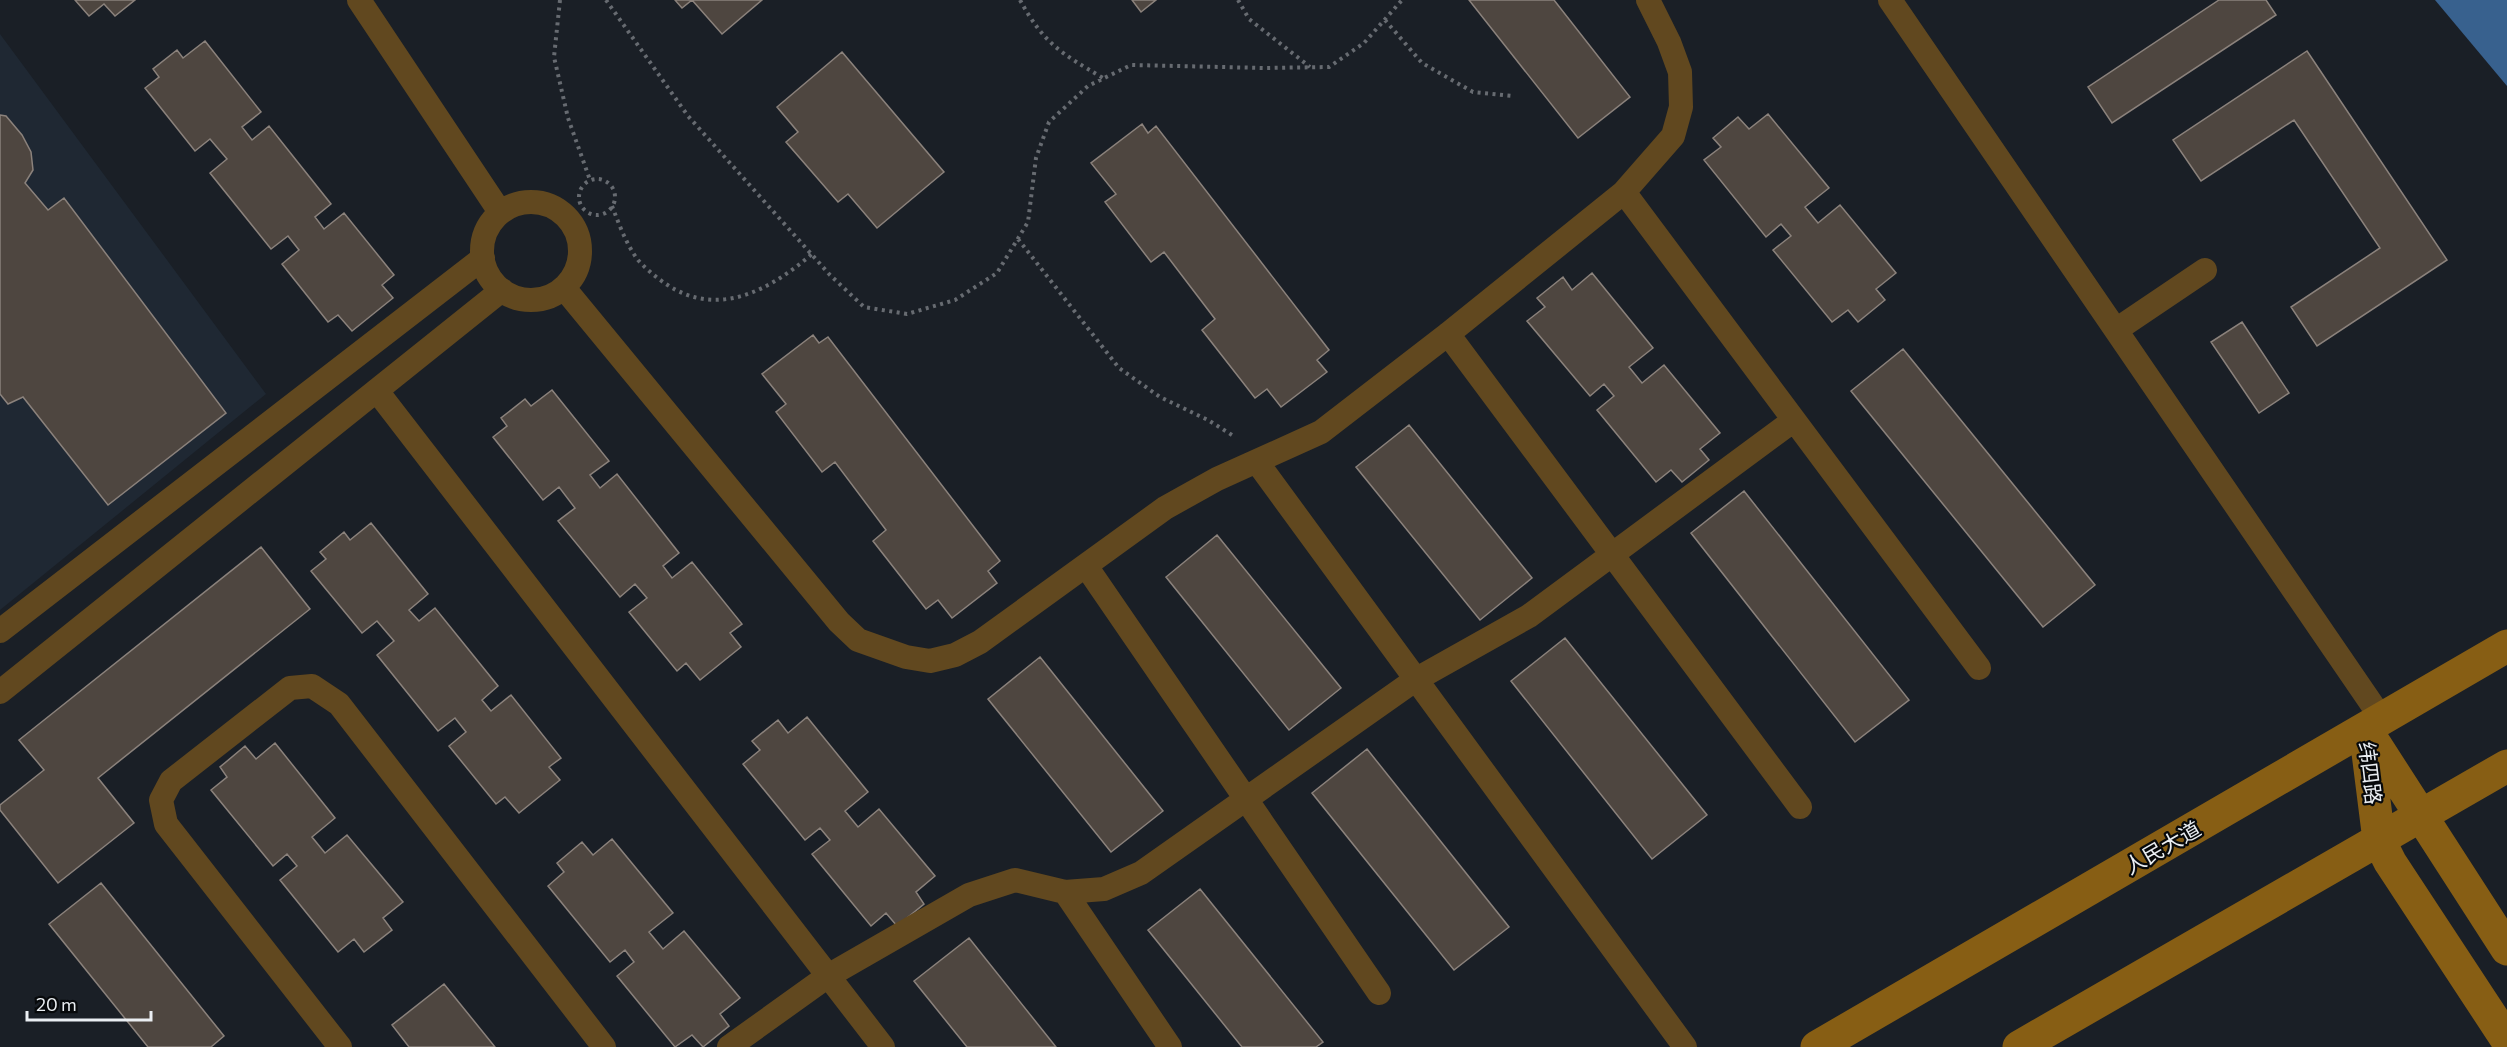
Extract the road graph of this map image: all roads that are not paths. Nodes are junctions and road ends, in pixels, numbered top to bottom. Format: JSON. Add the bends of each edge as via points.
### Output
{"nodes":[{"id":1,"x":359,"y":0,"type":"edge"},
{"id":2,"x":1648,"y":0,"type":"edge"},
{"id":3,"x":1890,"y":0,"type":"edge"},
{"id":4,"x":1624,"y":192,"type":"junction"},
{"id":5,"x":500,"y":212,"type":"junction"},
{"id":6,"x":483,"y":258,"type":"junction"},
{"id":7,"x":2205,"y":270,"type":"dead end"},
{"id":8,"x":564,"y":288,"type":"junction"},
{"id":9,"x":502,"y":290,"type":"junction"},
{"id":10,"x":2116,"y":330,"type":"junction"},
{"id":11,"x":1448,"y":334,"type":"junction"},
{"id":12,"x":377,"y":391,"type":"junction"},
{"id":13,"x":1794,"y":420,"type":"junction"},
{"id":14,"x":1257,"y":462,"type":"junction"},
{"id":15,"x":1612,"y":555,"type":"junction"},
{"id":16,"x":1086,"y":566,"type":"junction"},
{"id":17,"x":0,"y":630,"type":"edge"},
{"id":18,"x":2507,"y":646,"type":"edge"},
{"id":19,"x":1979,"y":668,"type":"dead end"},
{"id":20,"x":1415,"y":680,"type":"junction"},
{"id":21,"x":0,"y":692,"type":"edge"},
{"id":22,"x":2374,"y":724,"type":"junction"},
{"id":23,"x":2507,"y":766,"type":"edge"},
{"id":24,"x":1246,"y":799,"type":"junction"},
{"id":25,"x":1800,"y":807,"type":"dead end"},
{"id":26,"x":2420,"y":816,"type":"junction"},
{"id":27,"x":2379,"y":840,"type":"junction"},
{"id":28,"x":1065,"y":892,"type":"junction"},
{"id":29,"x":2507,"y":949,"type":"edge"},
{"id":30,"x":828,"y":976,"type":"junction"},
{"id":31,"x":1379,"y":993,"type":"dead end"},
{"id":32,"x":2507,"y":1040,"type":"edge"},
{"id":33,"x":340,"y":1047,"type":"edge"},
{"id":34,"x":603,"y":1047,"type":"edge"},
{"id":35,"x":729,"y":1047,"type":"edge"},
{"id":36,"x":883,"y":1047,"type":"edge"},
{"id":37,"x":1170,"y":1047,"type":"edge"},
{"id":38,"x":1685,"y":1047,"type":"edge"},
{"id":39,"x":1817,"y":1047,"type":"edge"},
{"id":40,"x":2019,"y":1047,"type":"edge"}],
"edges":[{"from":1,"to":5,"type":"lane"},
{"from":2,"to":4,"type":"lane","via":[[1680,72],[1681,107],[1673,136]]},
{"from":3,"to":10,"type":"lane"},
{"from":4,"to":11,"type":"lane"},
{"from":4,"to":13,"type":"lane"},
{"from":5,"to":6,"type":"lane","via":[[483,241]]},
{"from":5,"to":8,"type":"lane","via":[[532,201],[549,204],[574,226],[580,242],[580,259]]},
{"from":6,"to":9,"type":"lane","via":[[486,270]]},
{"from":6,"to":17,"type":"lane"},
{"from":7,"to":10,"type":"lane"},
{"from":8,"to":9,"type":"lane","via":[[550,297],[534,300],[516,298]]},
{"from":8,"to":16,"type":"lane","via":[[858,640],[930,661],[955,655],[980,642]]},
{"from":9,"to":12,"type":"lane"},
{"from":10,"to":22,"type":"lane"},
{"from":11,"to":14,"type":"lane","via":[[1321,432]]},
{"from":11,"to":15,"type":"lane"},
{"from":12,"to":21,"type":"lane"},
{"from":12,"to":30,"type":"lane"},
{"from":13,"to":15,"type":"lane"},
{"from":13,"to":19,"type":"lane"},
{"from":14,"to":16,"type":"lane","via":[[1165,508]]},
{"from":14,"to":20,"type":"lane"},
{"from":15,"to":20,"type":"lane","via":[[1529,616]]},
{"from":15,"to":25,"type":"lane"},
{"from":16,"to":24,"type":"lane"},
{"from":18,"to":22,"type":"street","name":"人民大道"},
{"from":20,"to":24,"type":"lane"},
{"from":20,"to":38,"type":"lane"},
{"from":22,"to":26,"type":"street","name":"纬四路"},
{"from":22,"to":27,"type":"street","name":"纬四路"},
{"from":22,"to":39,"type":"street","name":"人民大道"},
{"from":23,"to":26,"type":"street"},
{"from":24,"to":28,"type":"lane","via":[[1141,873],[1104,889]]},
{"from":24,"to":31,"type":"lane"},
{"from":26,"to":27,"type":"street"},
{"from":26,"to":29,"type":"street","name":"纬四路"},
{"from":27,"to":32,"type":"street","name":"纬四路"},
{"from":27,"to":40,"type":"street"},
{"from":28,"to":30,"type":"lane","via":[[1015,880],[969,895]]},
{"from":28,"to":37,"type":"lane"},
{"from":30,"to":35,"type":"lane"},
{"from":30,"to":36,"type":"lane"},
{"from":33,"to":34,"type":"lane","via":[[166,824],[161,800],[171,781],[290,688],[312,686],[339,704]]}]}
